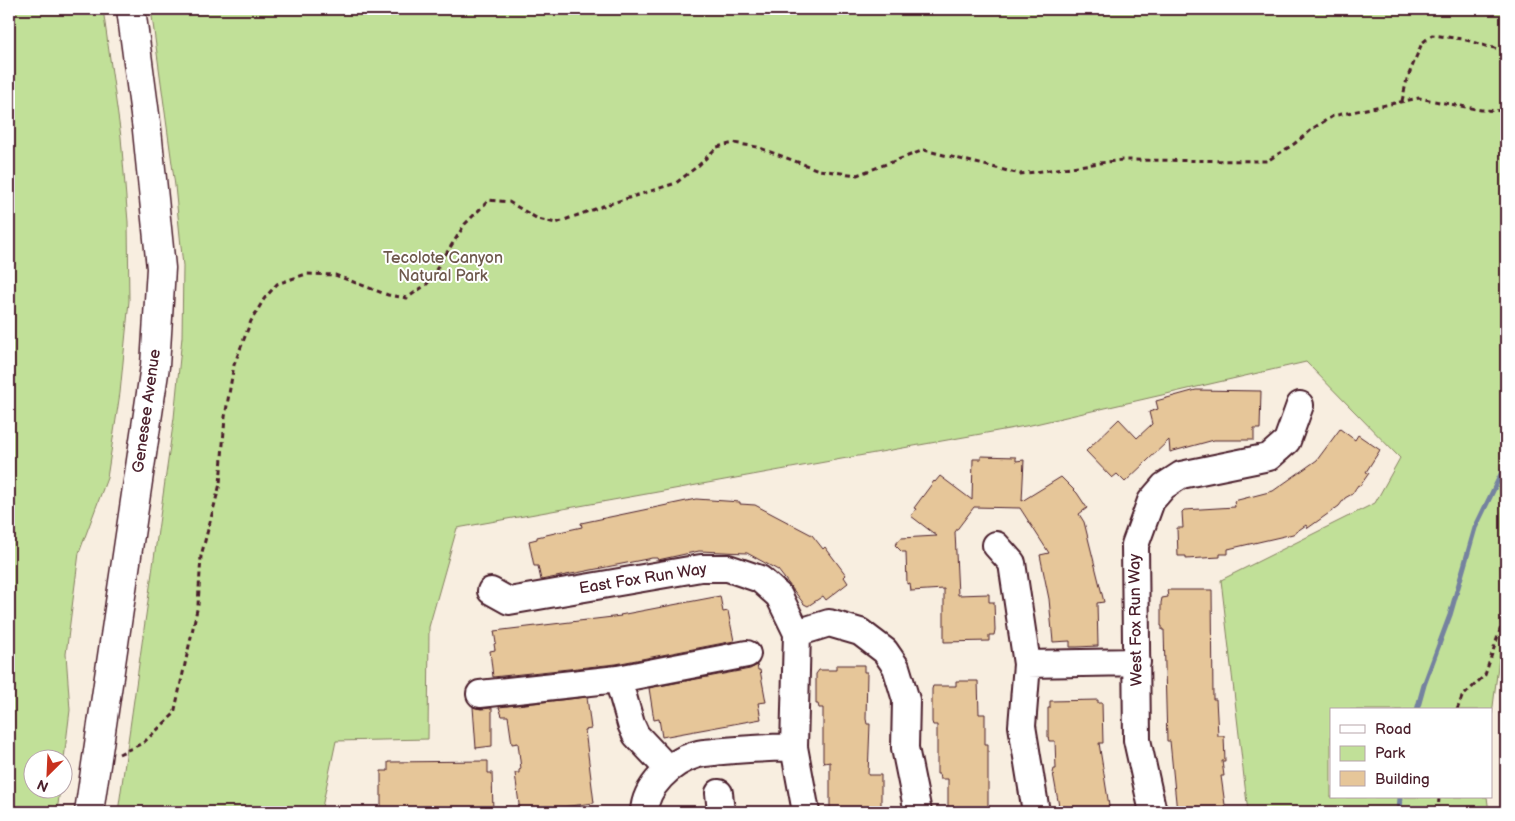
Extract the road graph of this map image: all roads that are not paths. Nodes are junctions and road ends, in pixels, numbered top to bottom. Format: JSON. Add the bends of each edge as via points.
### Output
{"nodes":[{"id":1,"x":131,"y":9,"type":"edge"},
{"id":2,"x":1300,"y":406,"type":"dead end"},
{"id":3,"x":996,"y":545,"type":"dead end"},
{"id":4,"x":491,"y":591,"type":"dead end"},
{"id":5,"x":797,"y":633,"type":"junction"},
{"id":6,"x":747,"y":654,"type":"dead end"},
{"id":7,"x":1137,"y":662,"type":"junction"},
{"id":8,"x":1027,"y":664,"type":"junction"},
{"id":9,"x":618,"y":679,"type":"junction"},
{"id":10,"x":480,"y":694,"type":"dead end"},
{"id":11,"x":794,"y":747,"type":"junction"},
{"id":12,"x":668,"y":769,"type":"junction"},
{"id":13,"x":89,"y":812,"type":"edge"},
{"id":14,"x":644,"y":812,"type":"edge"},
{"id":15,"x":806,"y":812,"type":"edge"},
{"id":16,"x":918,"y":812,"type":"edge"},
{"id":17,"x":1036,"y":812,"type":"edge"},
{"id":18,"x":1153,"y":812,"type":"edge"}],
"edges":[{"from":1,"to":13,"type":"main road","name":"Genesee Avenue","via":[[160,268],[155,366]]},
{"from":2,"to":7,"type":"street","name":"West Fox Run Way","via":[[1287,441],[1269,457],[1181,475],[1164,486],[1151,501],[1136,545]]},
{"from":3,"to":8,"type":"street","via":[[1012,563]]},
{"from":4,"to":5,"type":"street","name":"East Fox Run Way","via":[[509,601],[701,568],[728,568],[760,579],[779,596]]},
{"from":5,"to":11,"type":"street","name":"East Fox Run Way"},
{"from":5,"to":16,"type":"street","via":[[829,623],[860,632],[885,650],[896,667],[906,700],[905,748]]},
{"from":6,"to":9,"type":"street"},
{"from":7,"to":8,"type":"street"},
{"from":7,"to":18,"type":"street","name":"West Fox Run Way","via":[[1137,740]]},
{"from":8,"to":17,"type":"street","via":[[1022,726]]},
{"from":9,"to":10,"type":"street"},
{"from":9,"to":12,"type":"street","via":[[636,735]]},
{"from":11,"to":12,"type":"street","via":[[694,755]]},
{"from":11,"to":15,"type":"street","name":"East Fox Run Way"},
{"from":12,"to":14,"type":"street","via":[[653,785]]}]}
